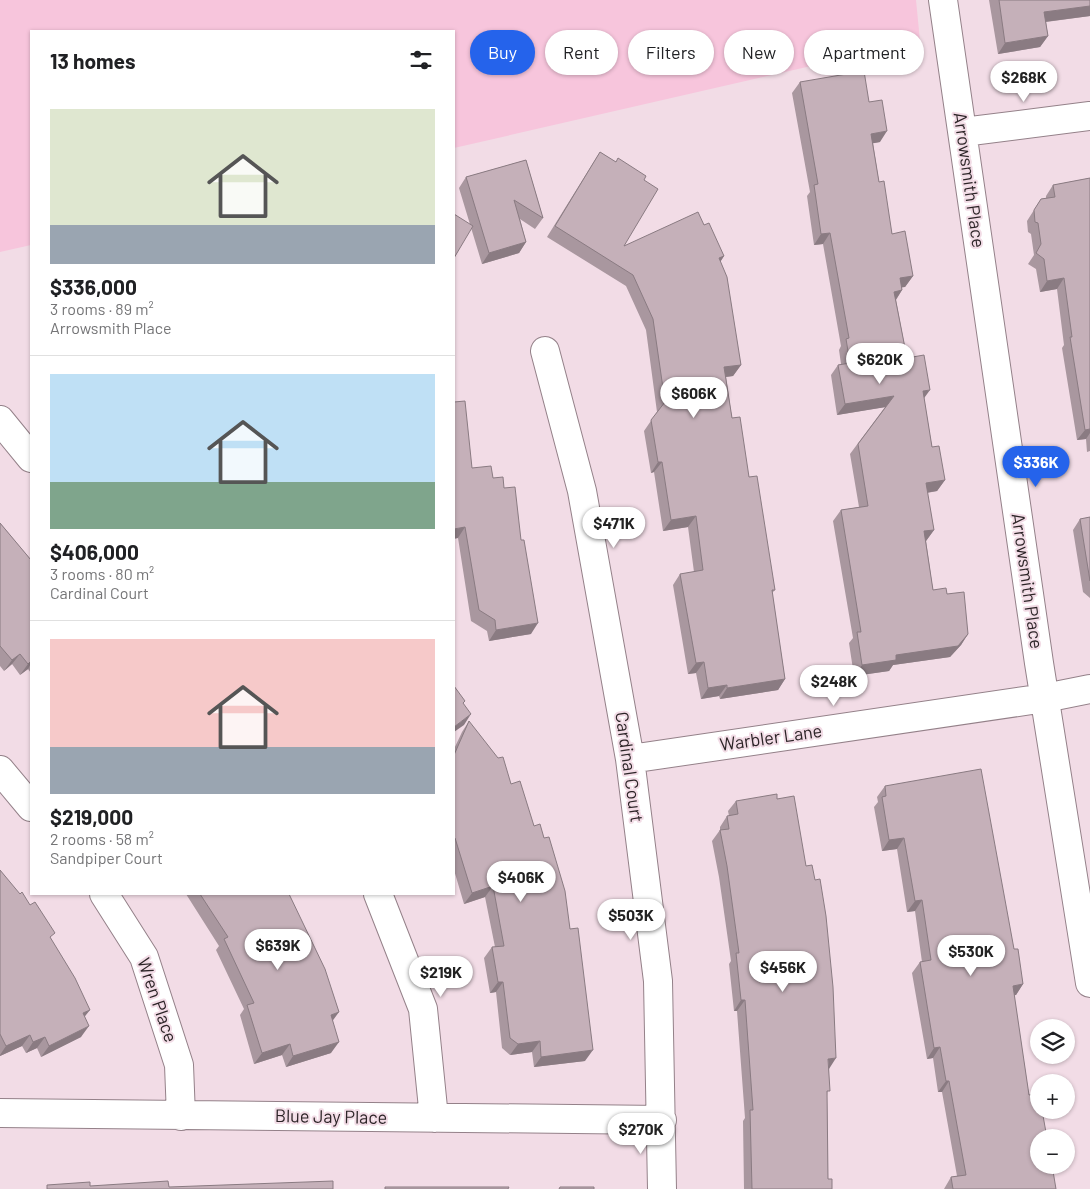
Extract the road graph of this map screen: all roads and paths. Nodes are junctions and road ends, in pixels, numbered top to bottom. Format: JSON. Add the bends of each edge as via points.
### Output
{"nodes":[{"id":1,"x":943,"y":0,"type":"edge"},
{"id":2,"x":1090,"y":116,"type":"edge"},
{"id":3,"x":963,"y":132,"type":"junction"},
{"id":4,"x":545,"y":351,"type":"dead end"},
{"id":5,"x":0,"y":420,"type":"edge"},
{"id":6,"x":30,"y":457,"type":"edge"},
{"id":7,"x":1090,"y":689,"type":"edge"},
{"id":8,"x":1045,"y":698,"type":"junction"},
{"id":9,"x":630,"y":759,"type":"junction"},
{"id":10,"x":0,"y":770,"type":"edge"},
{"id":11,"x":30,"y":806,"type":"edge"},
{"id":12,"x":105,"y":895,"type":"edge"},
{"id":13,"x":378,"y":895,"type":"edge"},
{"id":14,"x":1090,"y":982,"type":"edge"},
{"id":15,"x":0,"y":1113,"type":"edge"},
{"id":16,"x":181,"y":1116,"type":"junction"},
{"id":17,"x":434,"y":1118,"type":"junction"},
{"id":18,"x":662,"y":1120,"type":"junction"},
{"id":19,"x":662,"y":1189,"type":"edge"}],
"edges":[{"from":1,"to":3,"type":"street","name":"Arrowsmith Place"},
{"from":2,"to":3,"type":"street"},
{"from":3,"to":8,"type":"street","name":"Arrowsmith Place"},
{"from":4,"to":9,"type":"street","name":"Cardinal Court","via":[[582,491]]},
{"from":5,"to":6,"type":"street"},
{"from":7,"to":8,"type":"street","name":"Warbler Lane"},
{"from":8,"to":9,"type":"street","name":"Warbler Lane"},
{"from":8,"to":14,"type":"street","name":"Arrowsmith Place"},
{"from":9,"to":18,"type":"street","name":"Cardinal Court","via":[[658,981]]},
{"from":10,"to":11,"type":"street"},
{"from":12,"to":16,"type":"street","name":"Wren Place","via":[[144,957],[179,1065]]},
{"from":13,"to":17,"type":"street","via":[[423,1009]]},
{"from":15,"to":16,"type":"street","name":"Blue Jay Place"},
{"from":16,"to":17,"type":"street","name":"Blue Jay Place"},
{"from":17,"to":18,"type":"street","name":"Blue Jay Place"},
{"from":18,"to":19,"type":"street","name":"Cardinal Court"}]}
